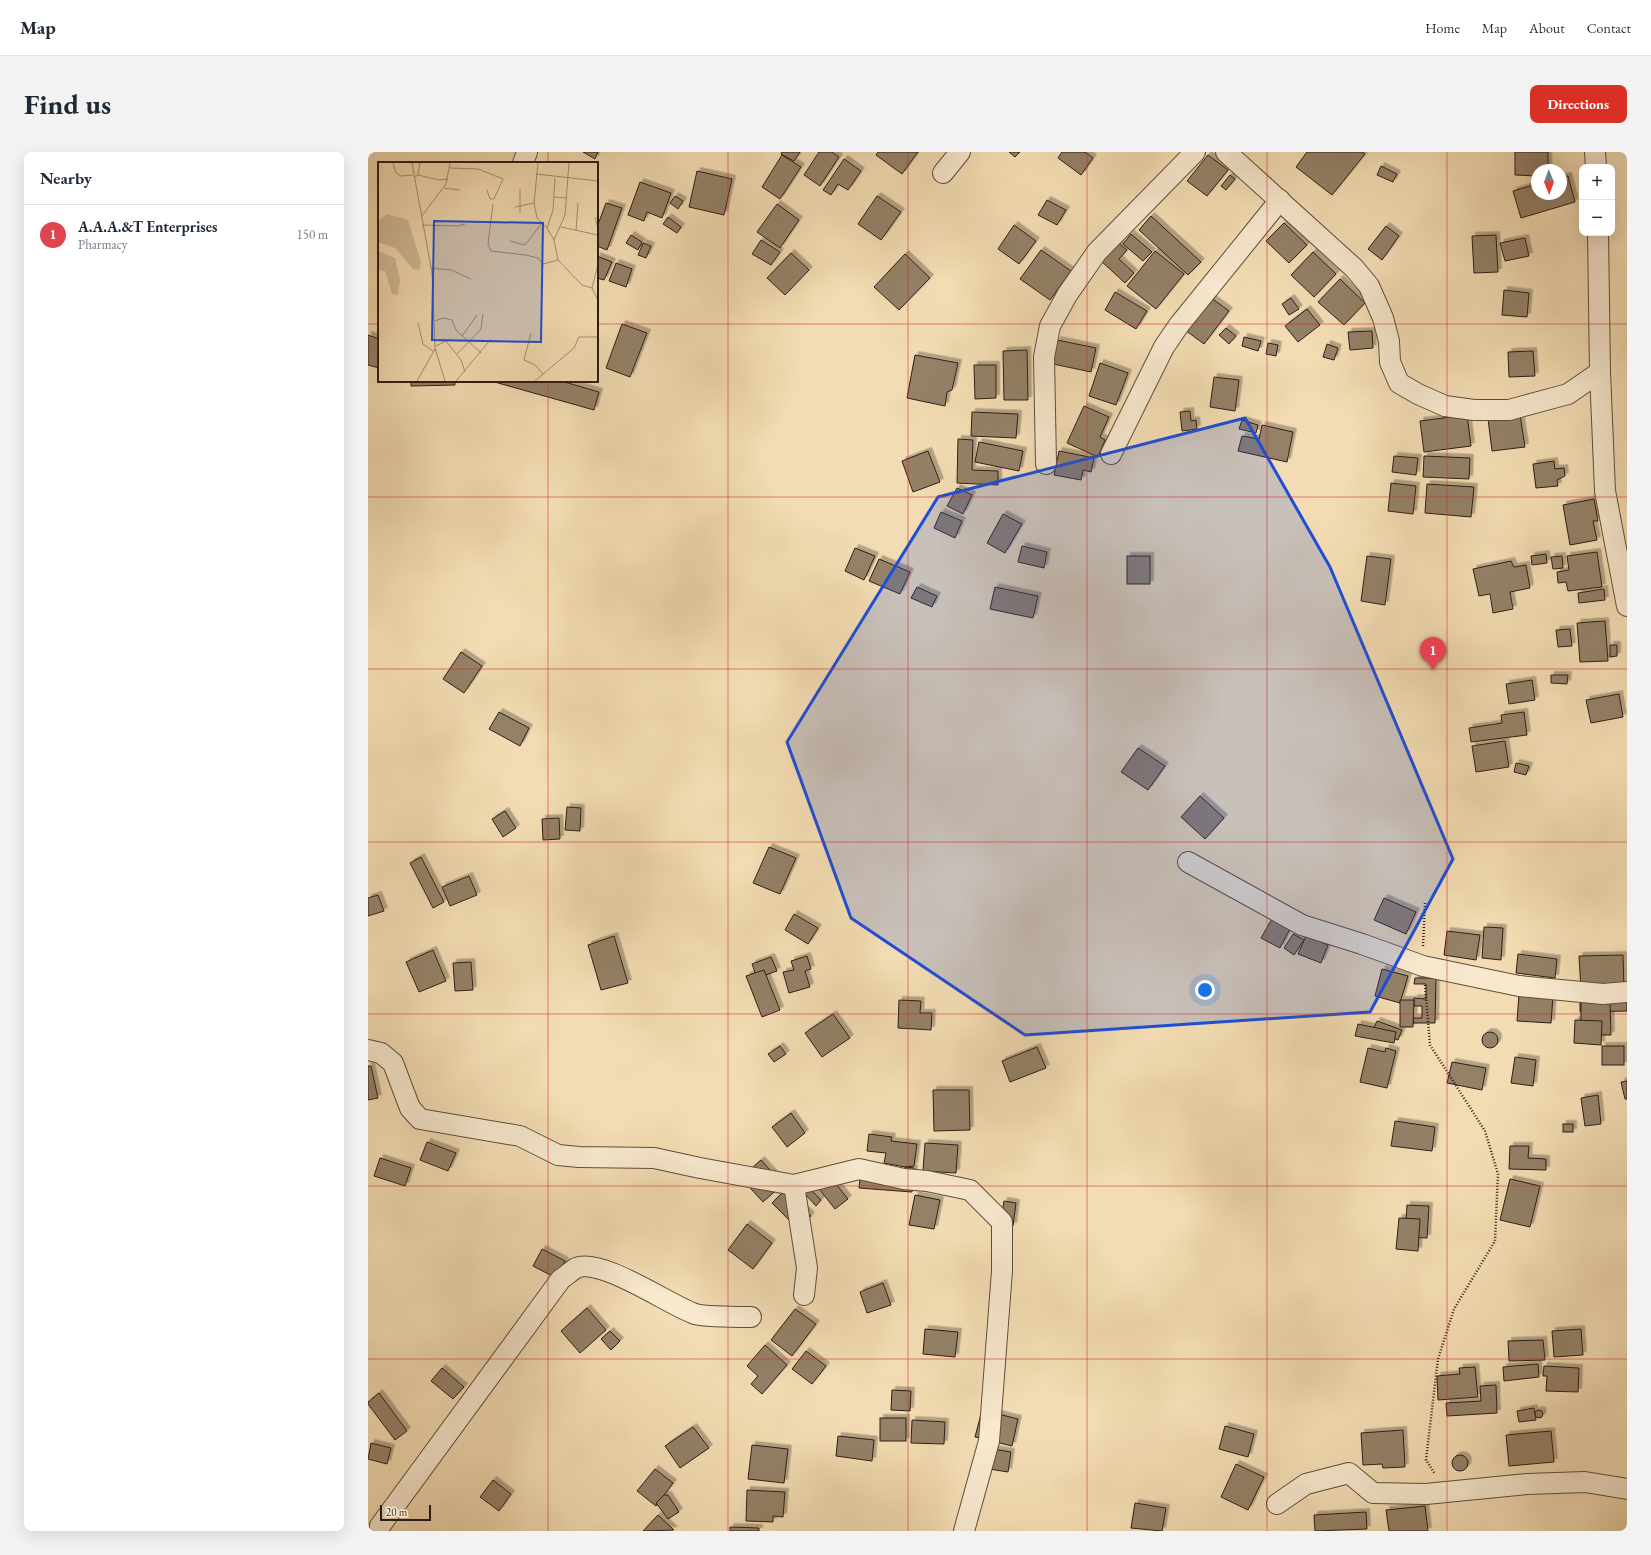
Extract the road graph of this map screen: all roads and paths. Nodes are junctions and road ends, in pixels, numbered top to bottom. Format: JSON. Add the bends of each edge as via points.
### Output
{"nodes":[{"id":1,"x":527,"y":152,"type":"edge"},
{"id":2,"x":960,"y":152,"type":"edge"},
{"id":3,"x":1195,"y":152,"type":"edge"},
{"id":4,"x":1226,"y":152,"type":"edge"},
{"id":5,"x":1595,"y":152,"type":"edge"},
{"id":6,"x":523,"y":162,"type":"edge"},
{"id":7,"x":1596,"y":164,"type":"edge"},
{"id":8,"x":943,"y":173,"type":"dead end"},
{"id":9,"x":1280,"y":200,"type":"junction"},
{"id":10,"x":1598,"y":236,"type":"edge"},
{"id":11,"x":1600,"y":372,"type":"junction"},
{"id":12,"x":1111,"y":454,"type":"dead end"},
{"id":13,"x":1046,"y":464,"type":"dead end"},
{"id":14,"x":1627,"y":606,"type":"edge"},
{"id":15,"x":1188,"y":862,"type":"dead end"},
{"id":16,"x":1425,"y":903,"type":"dead end"},
{"id":17,"x":1423,"y":966,"type":"junction"},
{"id":18,"x":1627,"y":992,"type":"edge"},
{"id":19,"x":368,"y":1050,"type":"edge"},
{"id":20,"x":794,"y":1185,"type":"junction"},
{"id":21,"x":804,"y":1295,"type":"dead end"},
{"id":22,"x":751,"y":1318,"type":"dead end"},
{"id":23,"x":1627,"y":1489,"type":"edge"},
{"id":24,"x":1447,"y":1492,"type":"junction"},
{"id":25,"x":1277,"y":1504,"type":"dead end"},
{"id":26,"x":378,"y":1524,"type":"edge"},
{"id":27,"x":964,"y":1531,"type":"edge"}],
"edges":[{"from":1,"to":6,"type":"street"},
{"from":2,"to":8,"type":"street"},
{"from":3,"to":13,"type":"street","via":[[1097,252],[1067,295],[1050,326],[1044,357]]},
{"from":4,"to":9,"type":"street"},
{"from":5,"to":7,"type":"street"},
{"from":9,"to":11,"type":"street","via":[[1354,268],[1369,286],[1384,318],[1390,362],[1399,383],[1418,394],[1445,406],[1474,410],[1509,410],[1568,394]]},
{"from":9,"to":12,"type":"street","via":[[1164,347]]},
{"from":10,"to":11,"type":"street"},
{"from":11,"to":14,"type":"street","via":[[1605,491]]},
{"from":15,"to":17,"type":"street","via":[[1302,925]]},
{"from":16,"to":17,"type":"path"},
{"from":17,"to":18,"type":"street","via":[[1519,986],[1603,994]]},
{"from":17,"to":24,"type":"path","via":[[1430,1045],[1486,1131],[1498,1174],[1495,1241],[1454,1309],[1438,1359],[1426,1460]]},
{"from":19,"to":20,"type":"street","via":[[381,1053],[393,1063],[410,1108],[420,1119],[520,1136],[558,1155],[654,1158]]},
{"from":20,"to":21,"type":"street","via":[[806,1268]]},
{"from":20,"to":27,"type":"street","via":[[859,1169],[904,1179],[927,1181],[970,1190],[1002,1222],[1001,1286],[989,1441]]},
{"from":22,"to":26,"type":"street","via":[[697,1314],[604,1269],[577,1268],[561,1279]]},
{"from":23,"to":24,"type":"street","via":[[1585,1482],[1527,1484]]},
{"from":24,"to":25,"type":"street","via":[[1374,1492],[1349,1473],[1306,1484]]}]}
